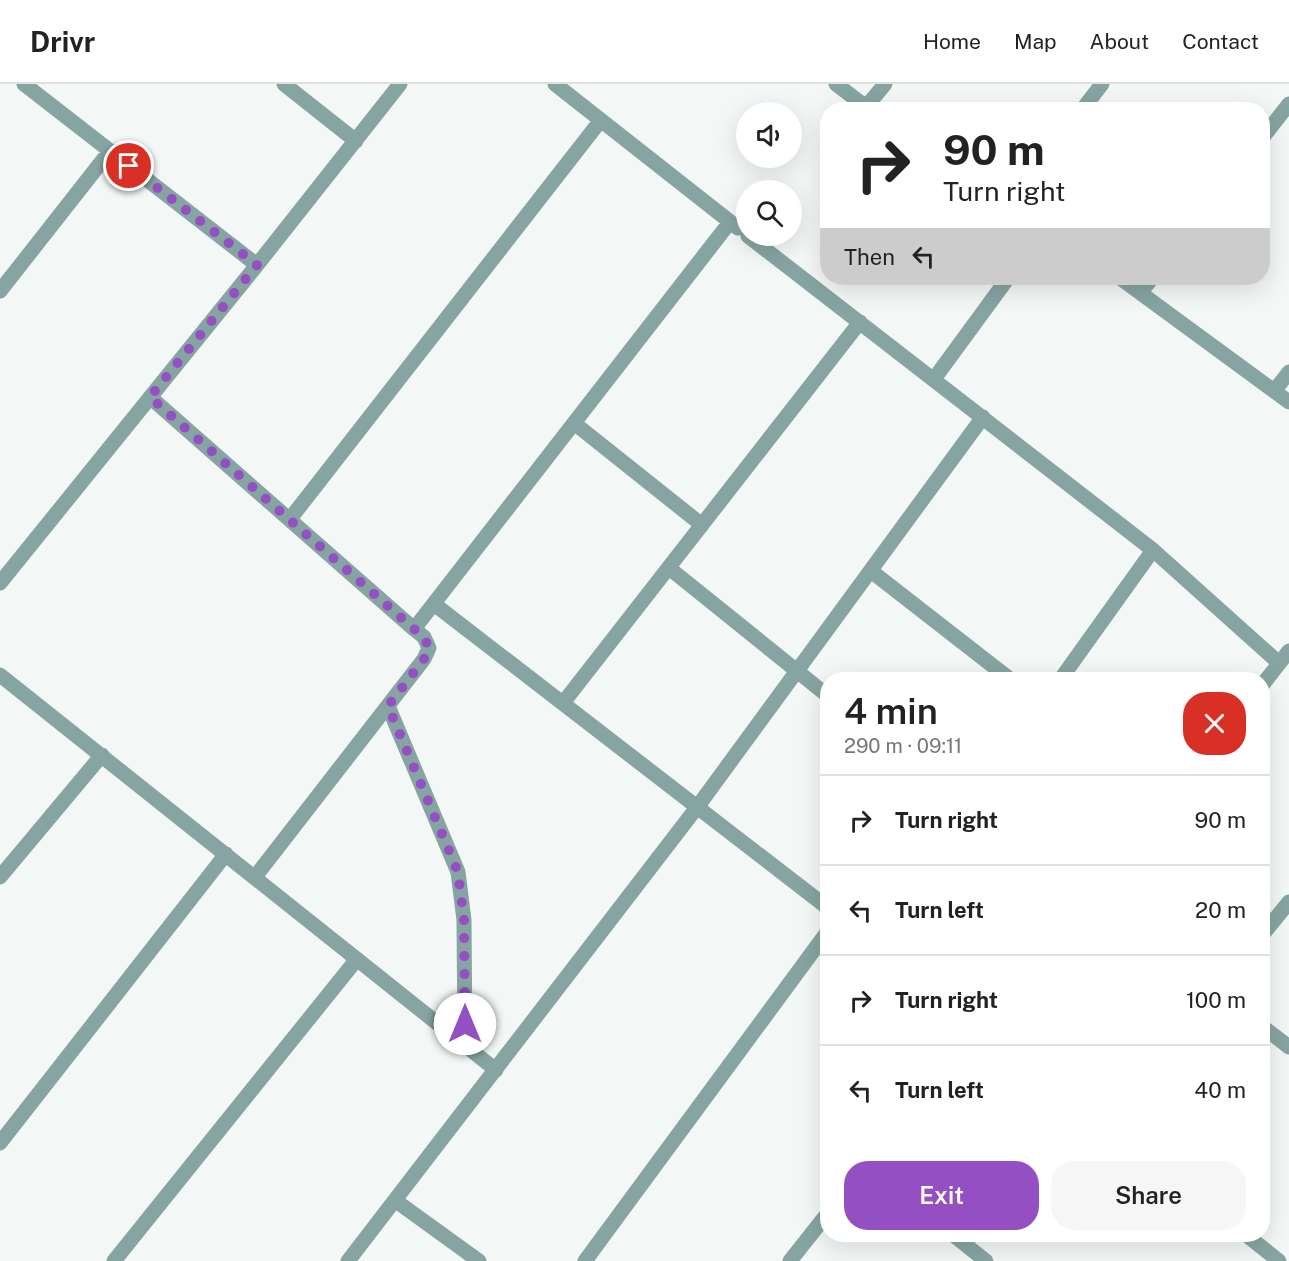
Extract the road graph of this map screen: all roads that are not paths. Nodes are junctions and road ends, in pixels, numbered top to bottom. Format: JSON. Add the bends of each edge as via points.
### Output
{"nodes":[{"id":1,"x":24,"y":84,"type":"edge"},
{"id":2,"x":284,"y":84,"type":"edge"},
{"id":3,"x":399,"y":84,"type":"edge"},
{"id":4,"x":555,"y":84,"type":"edge"},
{"id":5,"x":836,"y":84,"type":"edge"},
{"id":6,"x":885,"y":84,"type":"edge"},
{"id":7,"x":1102,"y":84,"type":"edge"},
{"id":8,"x":860,"y":102,"type":"edge"},
{"id":9,"x":872,"y":102,"type":"edge"},
{"id":10,"x":1088,"y":102,"type":"edge"},
{"id":11,"x":1289,"y":104,"type":"edge"},
{"id":12,"x":601,"y":120,"type":"junction"},
{"id":13,"x":1270,"y":128,"type":"edge"},
{"id":14,"x":357,"y":141,"type":"junction"},
{"id":15,"x":110,"y":152,"type":"junction"},
{"id":16,"x":730,"y":222,"type":"junction"},
{"id":17,"x":736,"y":227,"type":"edge"},
{"id":18,"x":761,"y":246,"type":"edge"},
{"id":19,"x":257,"y":265,"type":"junction"},
{"id":20,"x":1003,"y":285,"type":"edge"},
{"id":21,"x":1130,"y":285,"type":"edge"},
{"id":22,"x":1146,"y":285,"type":"edge"},
{"id":23,"x":0,"y":291,"type":"edge"},
{"id":24,"x":1141,"y":292,"type":"junction"},
{"id":25,"x":860,"y":322,"type":"junction"},
{"id":26,"x":1289,"y":372,"type":"edge"},
{"id":27,"x":934,"y":378,"type":"junction"},
{"id":28,"x":1275,"y":390,"type":"junction"},
{"id":29,"x":150,"y":397,"type":"junction"},
{"id":30,"x":1289,"y":402,"type":"edge"},
{"id":31,"x":983,"y":417,"type":"junction"},
{"id":32,"x":574,"y":423,"type":"junction"},
{"id":33,"x":290,"y":519,"type":"junction"},
{"id":34,"x":702,"y":525,"type":"junction"},
{"id":35,"x":1153,"y":550,"type":"junction"},
{"id":36,"x":669,"y":568,"type":"junction"},
{"id":37,"x":871,"y":571,"type":"junction"},
{"id":38,"x":0,"y":584,"type":"edge"},
{"id":39,"x":434,"y":604,"type":"junction"},
{"id":40,"x":414,"y":629,"type":"junction"},
{"id":41,"x":1289,"y":651,"type":"edge"},
{"id":42,"x":1279,"y":663,"type":"junction"},
{"id":43,"x":798,"y":672,"type":"junction"},
{"id":44,"x":1001,"y":672,"type":"edge"},
{"id":45,"x":1066,"y":672,"type":"edge"},
{"id":46,"x":0,"y":675,"type":"edge"},
{"id":47,"x":1270,"y":675,"type":"edge"},
{"id":48,"x":820,"y":690,"type":"edge"},
{"id":49,"x":563,"y":703,"type":"junction"},
{"id":50,"x":388,"y":706,"type":"junction"},
{"id":51,"x":102,"y":755,"type":"junction"},
{"id":52,"x":698,"y":806,"type":"junction"},
{"id":53,"x":226,"y":854,"type":"junction"},
{"id":54,"x":0,"y":877,"type":"edge"},
{"id":55,"x":255,"y":877,"type":"junction"},
{"id":56,"x":820,"y":902,"type":"edge"},
{"id":57,"x":1289,"y":902,"type":"edge"},
{"id":58,"x":1270,"y":925,"type":"edge"},
{"id":59,"x":820,"y":942,"type":"edge"},
{"id":60,"x":357,"y":959,"type":"junction"},
{"id":61,"x":1270,"y":1032,"type":"edge"},
{"id":62,"x":465,"y":1045,"type":"junction"},
{"id":63,"x":1289,"y":1047,"type":"edge"},
{"id":64,"x":496,"y":1070,"type":"junction"},
{"id":65,"x":0,"y":1143,"type":"edge"},
{"id":66,"x":396,"y":1201,"type":"junction"},
{"id":67,"x":820,"y":1223,"type":"edge"},
{"id":68,"x":962,"y":1242,"type":"edge"},
{"id":69,"x":1255,"y":1242,"type":"edge"},
{"id":70,"x":114,"y":1261,"type":"edge"},
{"id":71,"x":348,"y":1261,"type":"edge"},
{"id":72,"x":479,"y":1261,"type":"edge"},
{"id":73,"x":585,"y":1261,"type":"edge"},
{"id":74,"x":790,"y":1261,"type":"edge"},
{"id":75,"x":986,"y":1261,"type":"edge"},
{"id":76,"x":1279,"y":1261,"type":"edge"}],
"edges":[{"from":1,"to":15,"type":"street"},
{"from":2,"to":14,"type":"street"},
{"from":3,"to":14,"type":"street"},
{"from":4,"to":12,"type":"street"},
{"from":5,"to":8,"type":"street"},
{"from":6,"to":9,"type":"street"},
{"from":7,"to":10,"type":"street"},
{"from":11,"to":13,"type":"street"},
{"from":12,"to":16,"type":"street"},
{"from":12,"to":33,"type":"street"},
{"from":14,"to":19,"type":"street"},
{"from":15,"to":19,"type":"street"},
{"from":15,"to":23,"type":"street"},
{"from":16,"to":17,"type":"street"},
{"from":16,"to":32,"type":"street"},
{"from":18,"to":25,"type":"street"},
{"from":19,"to":29,"type":"street"},
{"from":20,"to":27,"type":"street"},
{"from":21,"to":24,"type":"street"},
{"from":22,"to":24,"type":"street"},
{"from":24,"to":28,"type":"street"},
{"from":25,"to":27,"type":"street"},
{"from":25,"to":34,"type":"street"},
{"from":26,"to":28,"type":"street"},
{"from":27,"to":31,"type":"street"},
{"from":28,"to":30,"type":"street"},
{"from":29,"to":33,"type":"street"},
{"from":29,"to":38,"type":"street"},
{"from":31,"to":35,"type":"street"},
{"from":31,"to":37,"type":"street"},
{"from":32,"to":34,"type":"street"},
{"from":32,"to":39,"type":"street"},
{"from":33,"to":40,"type":"street"},
{"from":34,"to":36,"type":"street"},
{"from":35,"to":42,"type":"street"},
{"from":35,"to":45,"type":"street"},
{"from":36,"to":43,"type":"street"},
{"from":36,"to":49,"type":"street"},
{"from":37,"to":43,"type":"street"},
{"from":37,"to":44,"type":"street"},
{"from":39,"to":40,"type":"street"},
{"from":39,"to":49,"type":"street"},
{"from":40,"to":50,"type":"street","via":[[429,648]]},
{"from":41,"to":42,"type":"street"},
{"from":42,"to":47,"type":"street"},
{"from":43,"to":48,"type":"street"},
{"from":43,"to":52,"type":"street"},
{"from":46,"to":51,"type":"street"},
{"from":49,"to":52,"type":"street"},
{"from":50,"to":55,"type":"street"},
{"from":50,"to":62,"type":"street","via":[[458,872],[464,920]]},
{"from":51,"to":53,"type":"street"},
{"from":51,"to":54,"type":"street"},
{"from":52,"to":56,"type":"street"},
{"from":52,"to":64,"type":"street"},
{"from":53,"to":55,"type":"street"},
{"from":53,"to":65,"type":"street"},
{"from":55,"to":60,"type":"street"},
{"from":57,"to":58,"type":"street"},
{"from":59,"to":73,"type":"street"},
{"from":60,"to":62,"type":"street"},
{"from":60,"to":70,"type":"street"},
{"from":61,"to":63,"type":"street"},
{"from":62,"to":64,"type":"street"},
{"from":64,"to":66,"type":"street"},
{"from":66,"to":71,"type":"street"},
{"from":66,"to":72,"type":"street"},
{"from":67,"to":74,"type":"street"},
{"from":68,"to":75,"type":"street"},
{"from":69,"to":76,"type":"street"}]}
